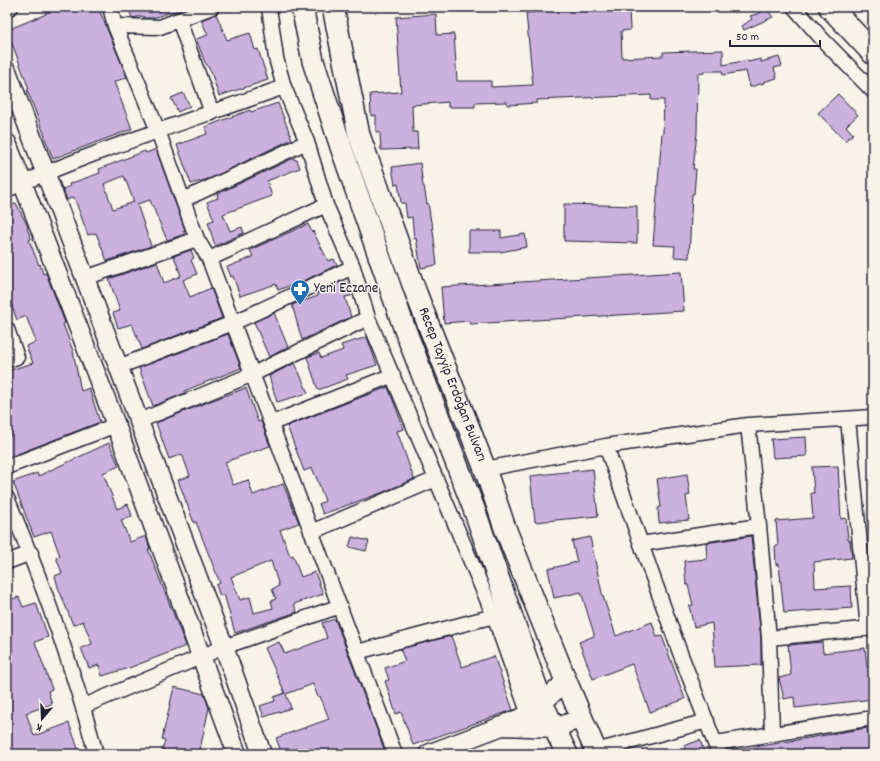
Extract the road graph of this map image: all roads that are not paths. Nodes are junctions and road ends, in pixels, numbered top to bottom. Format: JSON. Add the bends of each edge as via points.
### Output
{"nodes":[{"id":1,"x":11,"y":7,"type":"edge"},
{"id":2,"x":110,"y":7,"type":"edge"},
{"id":3,"x":212,"y":7,"type":"edge"},
{"id":4,"x":269,"y":7,"type":"edge"},
{"id":5,"x":302,"y":7,"type":"edge"},
{"id":6,"x":333,"y":7,"type":"edge"},
{"id":7,"x":794,"y":7,"type":"edge"},
{"id":8,"x":830,"y":7,"type":"edge"},
{"id":9,"x":7,"y":8,"type":"edge"},
{"id":10,"x":179,"y":20,"type":"junction"},
{"id":11,"x":115,"y":26,"type":"junction"},
{"id":12,"x":873,"y":53,"type":"edge"},
{"id":13,"x":7,"y":71,"type":"edge"},
{"id":14,"x":284,"y":87,"type":"junction"},
{"id":15,"x":873,"y":91,"type":"edge"},
{"id":16,"x":212,"y":113,"type":"junction"},
{"id":17,"x":158,"y":131,"type":"junction"},
{"id":18,"x":307,"y":142,"type":"junction"},
{"id":19,"x":7,"y":143,"type":"edge"},
{"id":20,"x":45,"y":173,"type":"junction"},
{"id":21,"x":15,"y":187,"type":"edge"},
{"id":22,"x":183,"y":200,"type":"junction"},
{"id":23,"x":326,"y":205,"type":"junction"},
{"id":24,"x":197,"y":238,"type":"junction"},
{"id":25,"x":209,"y":259,"type":"junction"},
{"id":26,"x":353,"y":267,"type":"junction"},
{"id":27,"x":84,"y":278,"type":"junction"},
{"id":28,"x":368,"y":318,"type":"junction"},
{"id":29,"x":233,"y":323,"type":"junction"},
{"id":30,"x":7,"y":329,"type":"edge"},
{"id":31,"x":7,"y":360,"type":"edge"},
{"id":32,"x":118,"y":367,"type":"junction"},
{"id":33,"x":253,"y":374,"type":"junction"},
{"id":34,"x":393,"y":375,"type":"junction"},
{"id":35,"x":873,"y":417,"type":"edge"},
{"id":36,"x":848,"y":419,"type":"junction"},
{"id":37,"x":139,"y":421,"type":"junction"},
{"id":38,"x":272,"y":423,"type":"junction"},
{"id":39,"x":116,"y":425,"type":"junction"},
{"id":40,"x":748,"y":425,"type":"junction"},
{"id":41,"x":606,"y":446,"type":"junction"},
{"id":42,"x":7,"y":467,"type":"edge"},
{"id":43,"x":485,"y":469,"type":"junction"},
{"id":44,"x":436,"y":479,"type":"junction"},
{"id":45,"x":7,"y":498,"type":"edge"},
{"id":46,"x":759,"y":526,"type":"junction"},
{"id":47,"x":311,"y":532,"type":"junction"},
{"id":48,"x":641,"y":544,"type":"junction"},
{"id":49,"x":31,"y":553,"type":"junction"},
{"id":50,"x":7,"y":562,"type":"edge"},
{"id":51,"x":340,"y":606,"type":"junction"},
{"id":52,"x":494,"y":616,"type":"junction"},
{"id":53,"x":870,"y":628,"type":"edge"},
{"id":54,"x":769,"y":638,"type":"junction"},
{"id":55,"x":224,"y":647,"type":"junction"},
{"id":56,"x":357,"y":652,"type":"junction"},
{"id":57,"x":201,"y":656,"type":"junction"},
{"id":58,"x":566,"y":681,"type":"junction"},
{"id":59,"x":84,"y":706,"type":"junction"},
{"id":60,"x":535,"y":709,"type":"junction"},
{"id":61,"x":582,"y":718,"type":"junction"},
{"id":62,"x":873,"y":718,"type":"edge"},
{"id":63,"x":707,"y":721,"type":"junction"},
{"id":64,"x":502,"y":726,"type":"junction"},
{"id":65,"x":554,"y":728,"type":"junction"},
{"id":66,"x":772,"y":733,"type":"junction"},
{"id":67,"x":717,"y":748,"type":"edge"},
{"id":68,"x":597,"y":752,"type":"edge"},
{"id":69,"x":96,"y":754,"type":"edge"},
{"id":70,"x":237,"y":754,"type":"edge"},
{"id":71,"x":262,"y":754,"type":"edge"},
{"id":72,"x":395,"y":754,"type":"edge"},
{"id":73,"x":428,"y":754,"type":"edge"},
{"id":74,"x":567,"y":754,"type":"edge"}],
"edges":[{"from":1,"to":9,"type":"street"},
{"from":2,"to":11,"type":"street"},
{"from":3,"to":10,"type":"street"},
{"from":4,"to":14,"type":"street","via":[[276,58]]},
{"from":5,"to":60,"type":"main road","name":"Recep Tayyip Erdoğan Bulvarı","via":[[313,61],[341,147],[404,327],[474,509]]},
{"from":6,"to":43,"type":"main road","name":"Recep Tayyip Erdoğan Bulvarı","via":[[359,135],[430,329]]},
{"from":7,"to":15,"type":"street"},
{"from":8,"to":12,"type":"highway"},
{"from":10,"to":11,"type":"street","via":[[160,27]]},
{"from":10,"to":16,"type":"street"},
{"from":11,"to":17,"type":"street"},
{"from":13,"to":20,"type":"street"},
{"from":14,"to":16,"type":"street"},
{"from":14,"to":18,"type":"street"},
{"from":16,"to":17,"type":"street"},
{"from":17,"to":20,"type":"street"},
{"from":17,"to":22,"type":"street"},
{"from":18,"to":22,"type":"street"},
{"from":18,"to":23,"type":"street"},
{"from":19,"to":21,"type":"street"},
{"from":20,"to":21,"type":"street"},
{"from":20,"to":27,"type":"street"},
{"from":21,"to":39,"type":"street"},
{"from":22,"to":24,"type":"street"},
{"from":23,"to":25,"type":"street"},
{"from":23,"to":26,"type":"street"},
{"from":24,"to":25,"type":"street"},
{"from":24,"to":27,"type":"street"},
{"from":25,"to":29,"type":"street"},
{"from":26,"to":28,"type":"street"},
{"from":26,"to":29,"type":"street"},
{"from":27,"to":32,"type":"street"},
{"from":28,"to":33,"type":"street"},
{"from":28,"to":34,"type":"street"},
{"from":29,"to":32,"type":"street"},
{"from":29,"to":33,"type":"street"},
{"from":30,"to":31,"type":"street","via":[[17,357]]},
{"from":32,"to":37,"type":"street"},
{"from":33,"to":37,"type":"street"},
{"from":33,"to":38,"type":"street"},
{"from":34,"to":38,"type":"street"},
{"from":34,"to":44,"type":"street"},
{"from":35,"to":36,"type":"street"},
{"from":36,"to":40,"type":"street"},
{"from":36,"to":53,"type":"street"},
{"from":37,"to":55,"type":"street"},
{"from":38,"to":47,"type":"street"},
{"from":39,"to":42,"type":"street"},
{"from":39,"to":57,"type":"street"},
{"from":40,"to":41,"type":"street"},
{"from":40,"to":46,"type":"street"},
{"from":41,"to":43,"type":"street"},
{"from":41,"to":48,"type":"street"},
{"from":43,"to":58,"type":"main road","name":"Recep Tayyip Erdoğan Bulvarı"},
{"from":44,"to":47,"type":"street"},
{"from":44,"to":52,"type":"street"},
{"from":45,"to":49,"type":"street"},
{"from":46,"to":48,"type":"street"},
{"from":46,"to":54,"type":"street"},
{"from":47,"to":51,"type":"street"},
{"from":48,"to":63,"type":"street"},
{"from":49,"to":50,"type":"street"},
{"from":49,"to":59,"type":"street"},
{"from":51,"to":55,"type":"street"},
{"from":51,"to":56,"type":"street"},
{"from":52,"to":56,"type":"street"},
{"from":52,"to":60,"type":"street"},
{"from":53,"to":54,"type":"street"},
{"from":54,"to":66,"type":"street"},
{"from":55,"to":57,"type":"street"},
{"from":55,"to":71,"type":"street"},
{"from":56,"to":72,"type":"street"},
{"from":57,"to":59,"type":"street"},
{"from":57,"to":70,"type":"street"},
{"from":58,"to":60,"type":"street"},
{"from":58,"to":61,"type":"main road","name":"Recep Tayyip Erdoğan Bulvarı"},
{"from":59,"to":69,"type":"street"},
{"from":60,"to":64,"type":"street"},
{"from":60,"to":65,"type":"main road","name":"Recep Tayyip Erdoğan Bulvarı"},
{"from":61,"to":65,"type":"street"},
{"from":61,"to":68,"type":"main road","name":"Recep Tayyip Erdoğan Bulvarı"},
{"from":62,"to":66,"type":"street"},
{"from":63,"to":67,"type":"street"},
{"from":63,"to":68,"type":"street"},
{"from":64,"to":65,"type":"street"},
{"from":64,"to":73,"type":"street"},
{"from":65,"to":74,"type":"main road","name":"Recep Tayyip Erdoğan Bulvarı"},
{"from":66,"to":67,"type":"street"}]}
